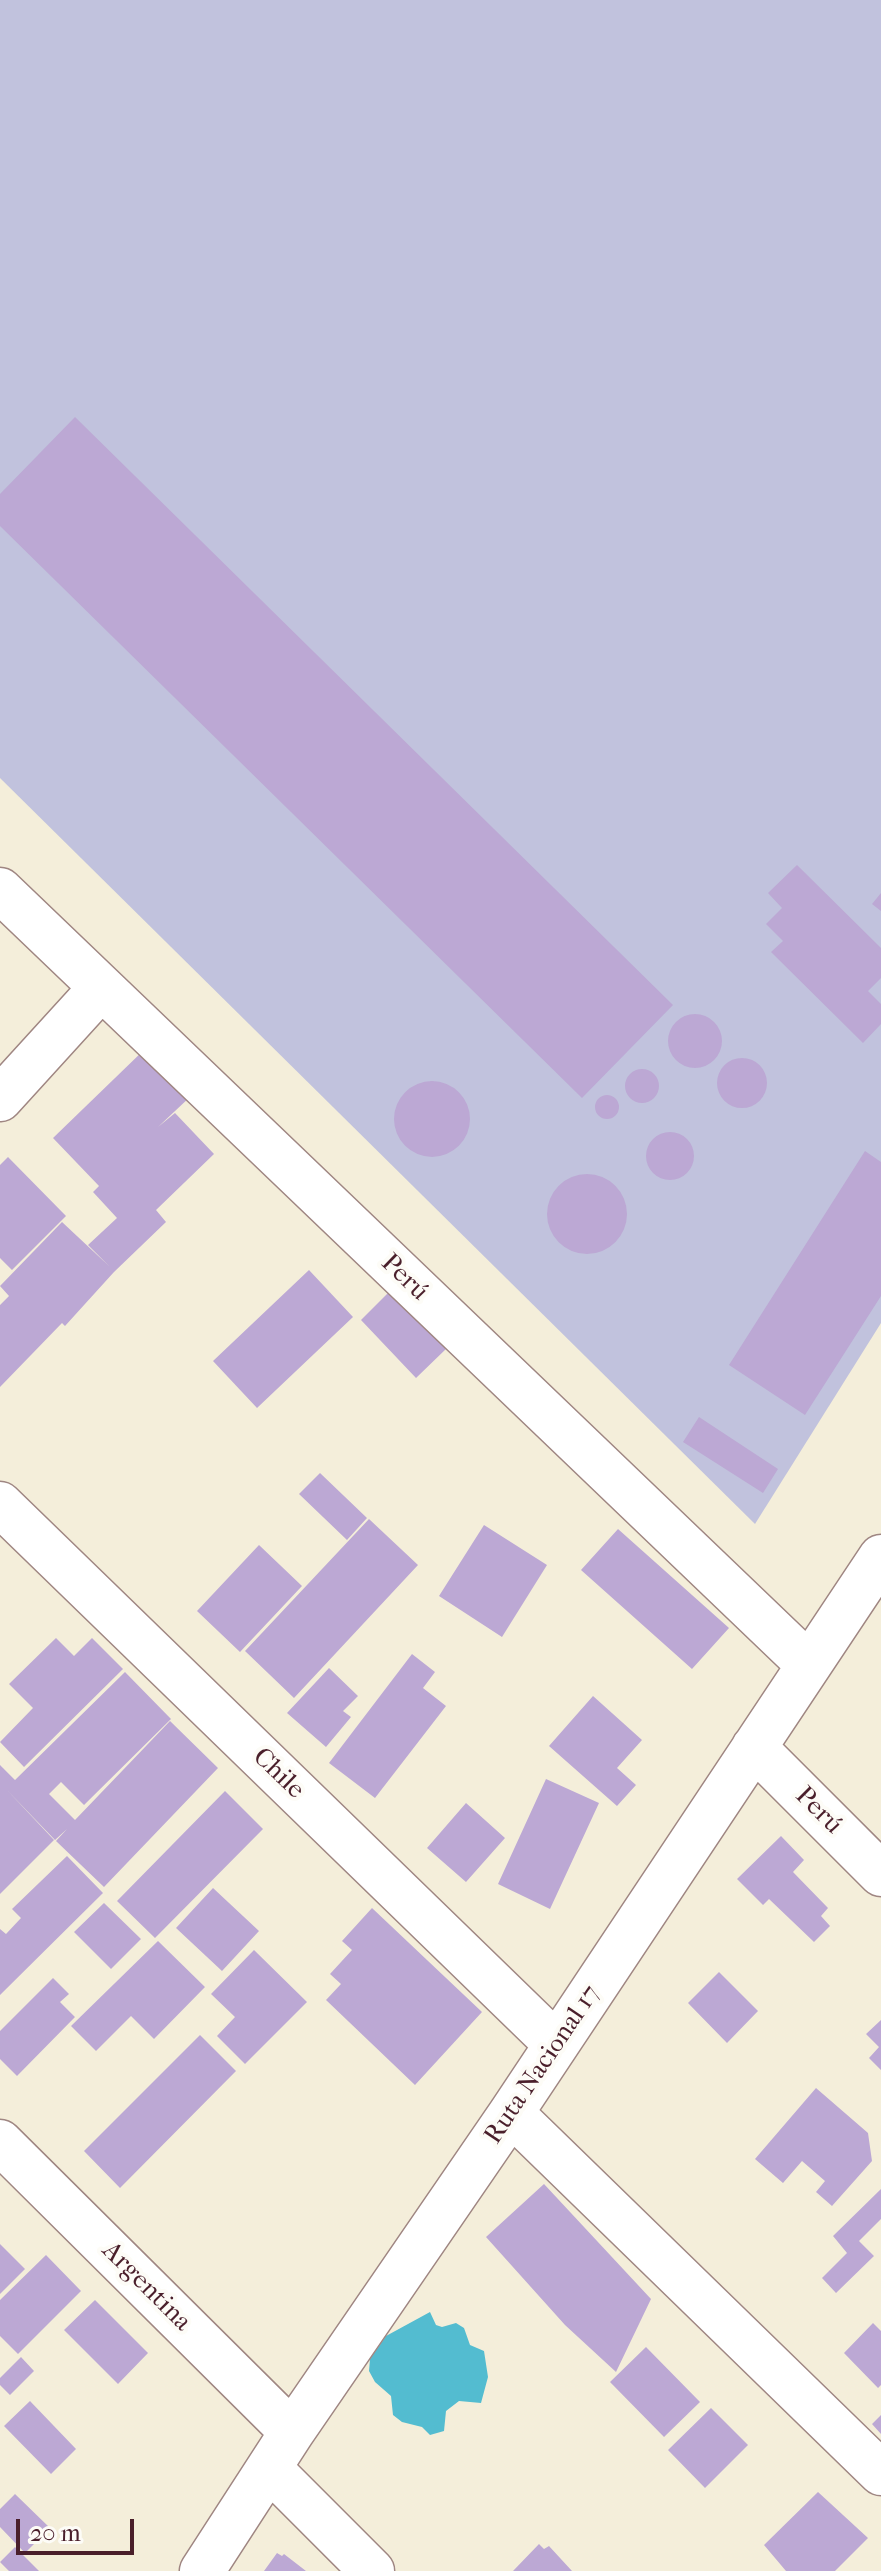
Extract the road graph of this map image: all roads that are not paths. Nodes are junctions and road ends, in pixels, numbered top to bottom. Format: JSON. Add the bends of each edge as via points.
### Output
{"nodes":[{"id":1,"x":0,"y":890,"type":"edge"},
{"id":2,"x":101,"y":988,"type":"junction"},
{"id":3,"x":0,"y":1099,"type":"edge"},
{"id":4,"x":0,"y":1504,"type":"edge"},
{"id":5,"x":881,"y":1557,"type":"edge"},
{"id":6,"x":809,"y":1665,"type":"junction"},
{"id":7,"x":754,"y":1747,"type":"junction"},
{"id":8,"x":881,"y":1874,"type":"edge"},
{"id":9,"x":556,"y":2044,"type":"junction"},
{"id":10,"x":511,"y":2113,"type":"junction"},
{"id":11,"x":0,"y":2142,"type":"edge"},
{"id":12,"x":292,"y":2432,"type":"junction"},
{"id":13,"x":269,"y":2468,"type":"junction"},
{"id":14,"x":881,"y":2473,"type":"edge"},
{"id":15,"x":202,"y":2571,"type":"edge"},
{"id":16,"x":372,"y":2571,"type":"edge"}],
"edges":[{"from":1,"to":2,"type":"street","name":"Perú"},
{"from":2,"to":3,"type":"street"},
{"from":2,"to":6,"type":"street","name":"Perú"},
{"from":4,"to":9,"type":"street","name":"Chile"},
{"from":5,"to":6,"type":"street","name":"Ruta Nacional 17"},
{"from":6,"to":7,"type":"street","name":"Ruta Nacional 17"},
{"from":7,"to":8,"type":"street","name":"Perú"},
{"from":7,"to":9,"type":"street","name":"Ruta Nacional 17"},
{"from":9,"to":10,"type":"street","name":"Ruta Nacional 17"},
{"from":10,"to":12,"type":"street","name":"Ruta Nacional 17"},
{"from":10,"to":14,"type":"street"},
{"from":11,"to":12,"type":"street","name":"Argentina"},
{"from":12,"to":13,"type":"street","name":"Ruta Nacional 17"},
{"from":13,"to":15,"type":"street","name":"Ruta Nacional 17"},
{"from":13,"to":16,"type":"street"}]}
